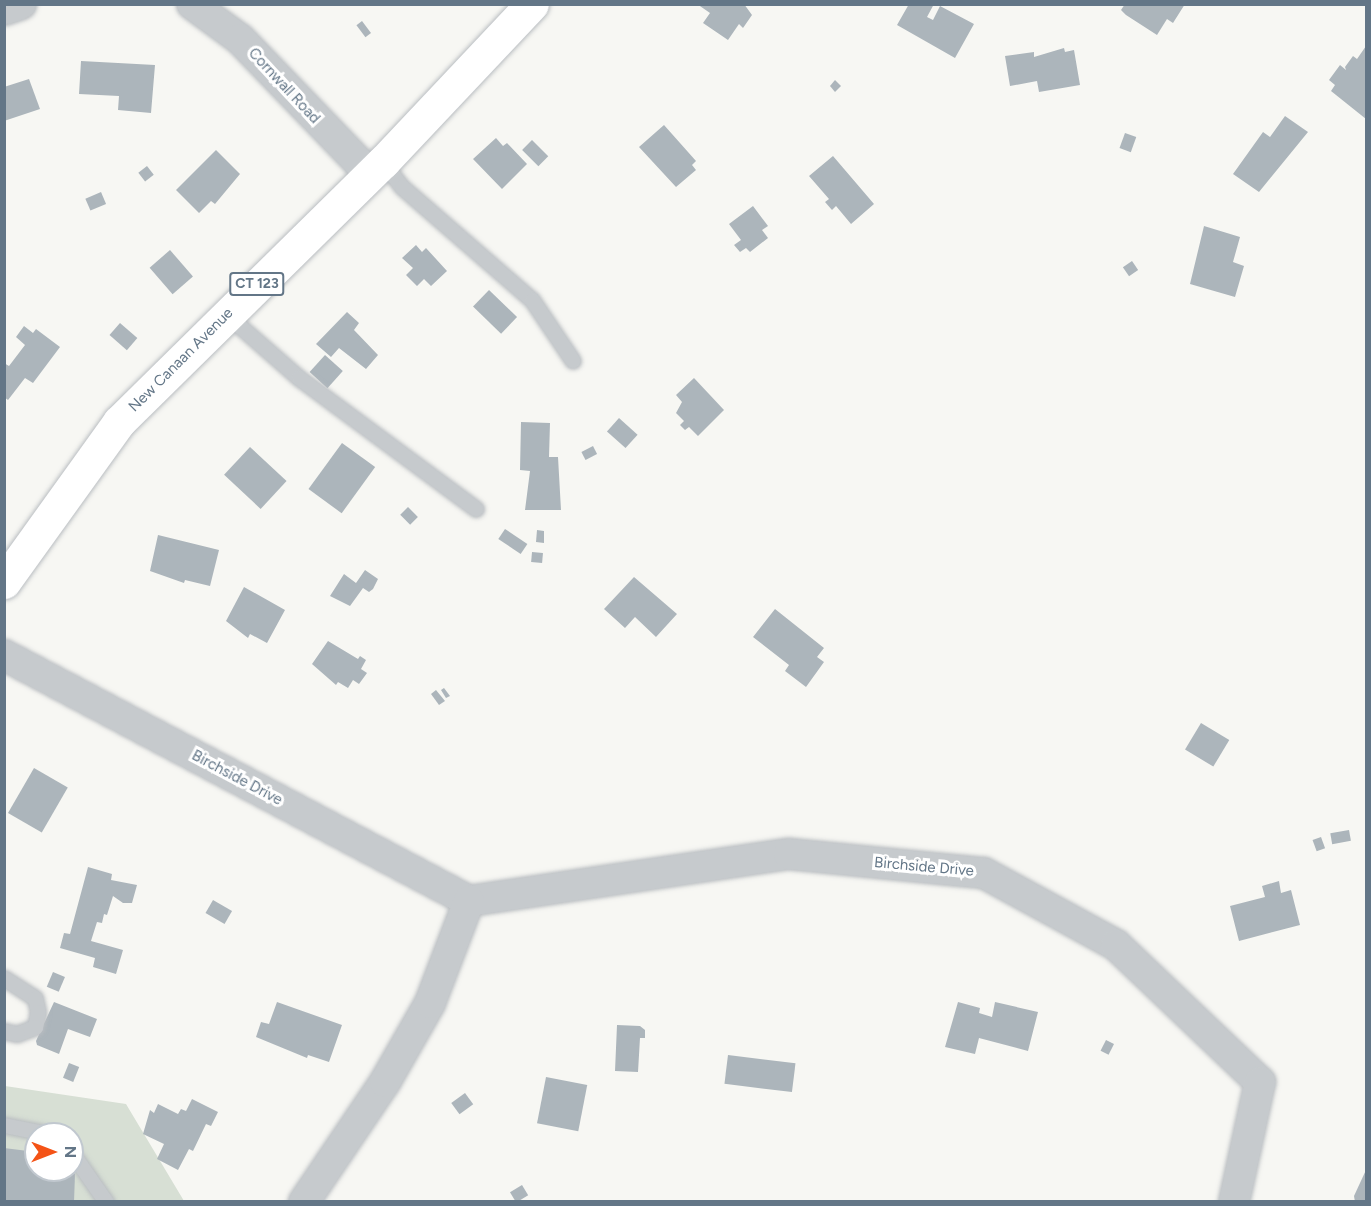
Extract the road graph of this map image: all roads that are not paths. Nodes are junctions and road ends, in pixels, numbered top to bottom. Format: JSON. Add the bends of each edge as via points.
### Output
{"nodes":[{"id":1,"x":21,"y":4,"type":"edge"},
{"id":2,"x":192,"y":4,"type":"edge"},
{"id":3,"x":532,"y":4,"type":"edge"},
{"id":4,"x":4,"y":10,"type":"edge"},
{"id":5,"x":377,"y":169,"type":"junction"},
{"id":6,"x":226,"y":314,"type":"junction"},
{"id":7,"x":573,"y":361,"type":"dead end"},
{"id":8,"x":476,"y":509,"type":"dead end"},
{"id":9,"x":4,"y":582,"type":"edge"},
{"id":10,"x":4,"y":655,"type":"edge"},
{"id":11,"x":469,"y":902,"type":"junction"},
{"id":12,"x":6,"y":984,"type":"edge"},
{"id":13,"x":4,"y":1031,"type":"edge"},
{"id":14,"x":4,"y":1125,"type":"edge"},
{"id":15,"x":24,"y":1129,"type":"edge"},
{"id":16,"x":84,"y":1170,"type":"edge"},
{"id":17,"x":106,"y":1202,"type":"edge"},
{"id":18,"x":304,"y":1202,"type":"edge"},
{"id":19,"x":1234,"y":1202,"type":"edge"}],
"edges":[{"from":1,"to":4,"type":"street"},
{"from":2,"to":5,"type":"street","name":"Cornwall Road","via":[[240,39]]},
{"from":3,"to":5,"type":"main road","name":"New Canaan Avenue","number":"CT 123"},
{"from":5,"to":6,"type":"main road","name":"New Canaan Avenue","number":"CT 123"},
{"from":5,"to":7,"type":"lane","via":[[532,300]]},
{"from":6,"to":8,"type":"lane","via":[[299,378]]},
{"from":6,"to":9,"type":"main road","name":"New Canaan Avenue","number":"CT 123","via":[[119,422]]},
{"from":10,"to":11,"type":"street","name":"Birchside Drive"},
{"from":11,"to":18,"type":"street","via":[[430,1003],[385,1082]]},
{"from":11,"to":19,"type":"street","name":"Birchside Drive","via":[[789,854],[984,873],[1116,945],[1260,1082]]},
{"from":12,"to":13,"type":"lane","via":[[35,999],[38,1012],[35,1027],[17,1034]]},
{"from":14,"to":15,"type":"lane"},
{"from":16,"to":17,"type":"lane"}]}
